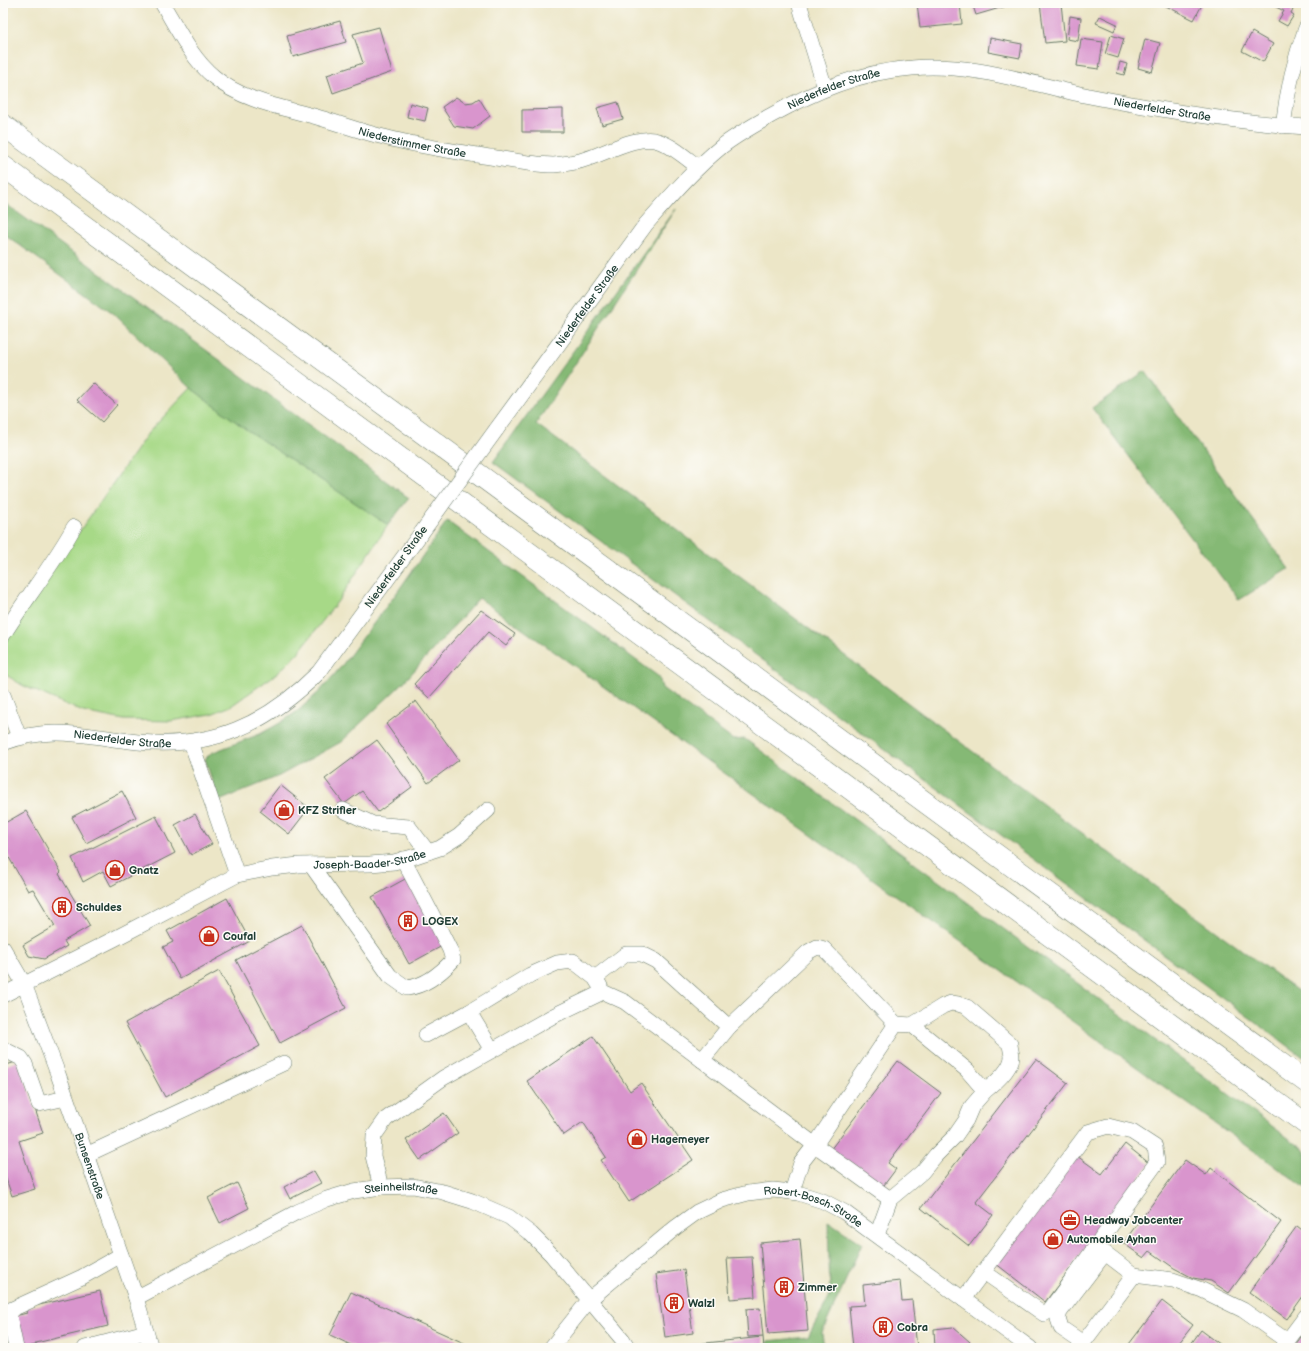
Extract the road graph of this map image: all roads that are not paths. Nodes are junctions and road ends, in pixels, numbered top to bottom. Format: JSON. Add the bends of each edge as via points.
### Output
{"nodes":[{"id":1,"x":162,"y":3,"type":"edge"},
{"id":2,"x":799,"y":3,"type":"edge"},
{"id":3,"x":1306,"y":28,"type":"edge"},
{"id":4,"x":825,"y":88,"type":"junction"},
{"id":5,"x":3,"y":125,"type":"edge"},
{"id":6,"x":1283,"y":126,"type":"junction"},
{"id":7,"x":1306,"y":127,"type":"edge"},
{"id":8,"x":3,"y":166,"type":"edge"},
{"id":9,"x":698,"y":167,"type":"junction"},
{"id":10,"x":74,"y":527,"type":"dead end"},
{"id":11,"x":3,"y":635,"type":"edge"},
{"id":12,"x":3,"y":695,"type":"edge"},
{"id":13,"x":19,"y":737,"type":"junction"},
{"id":14,"x":191,"y":742,"type":"junction"},
{"id":15,"x":3,"y":743,"type":"edge"},
{"id":16,"x":343,"y":810,"type":"dead end"},
{"id":17,"x":488,"y":810,"type":"dead end"},
{"id":18,"x":428,"y":852,"type":"junction"},
{"id":19,"x":402,"y":860,"type":"junction"},
{"id":20,"x":311,"y":865,"type":"junction"},
{"id":21,"x":237,"y":875,"type":"junction"},
{"id":22,"x":3,"y":948,"type":"edge"},
{"id":23,"x":595,"y":978,"type":"junction"},
{"id":24,"x":24,"y":984,"type":"junction"},
{"id":25,"x":603,"y":992,"type":"junction"},
{"id":26,"x":3,"y":995,"type":"edge"},
{"id":27,"x":469,"y":1012,"type":"junction"},
{"id":28,"x":896,"y":1024,"type":"junction"},
{"id":29,"x":912,"y":1025,"type":"junction"},
{"id":30,"x":729,"y":1027,"type":"junction"},
{"id":31,"x":426,"y":1035,"type":"dead end"},
{"id":32,"x":3,"y":1050,"type":"edge"},
{"id":33,"x":492,"y":1050,"type":"junction"},
{"id":34,"x":702,"y":1060,"type":"junction"},
{"id":35,"x":284,"y":1063,"type":"dead end"},
{"id":36,"x":1306,"y":1082,"type":"edge"},
{"id":37,"x":985,"y":1091,"type":"junction"},
{"id":38,"x":66,"y":1098,"type":"junction"},
{"id":39,"x":1306,"y":1124,"type":"edge"},
{"id":40,"x":815,"y":1145,"type":"junction"},
{"id":41,"x":86,"y":1155,"type":"junction"},
{"id":42,"x":381,"y":1187,"type":"junction"},
{"id":43,"x":792,"y":1192,"type":"junction"},
{"id":44,"x":890,"y":1199,"type":"junction"},
{"id":45,"x":877,"y":1235,"type":"junction"},
{"id":46,"x":121,"y":1255,"type":"junction"},
{"id":47,"x":984,"y":1272,"type":"junction"},
{"id":48,"x":1134,"y":1275,"type":"junction"},
{"id":49,"x":136,"y":1298,"type":"junction"},
{"id":50,"x":590,"y":1299,"type":"junction"},
{"id":51,"x":964,"y":1299,"type":"junction"},
{"id":52,"x":1306,"y":1316,"type":"edge"},
{"id":53,"x":146,"y":1332,"type":"junction"},
{"id":54,"x":1284,"y":1344,"type":"edge"},
{"id":55,"x":1081,"y":1345,"type":"edge"},
{"id":56,"x":16,"y":1348,"type":"edge"},
{"id":57,"x":85,"y":1348,"type":"edge"},
{"id":58,"x":151,"y":1348,"type":"edge"},
{"id":59,"x":551,"y":1348,"type":"edge"},
{"id":60,"x":628,"y":1348,"type":"edge"},
{"id":61,"x":1030,"y":1348,"type":"edge"}],
"edges":[{"from":1,"to":9,"type":"street","name":"Niederstimmer Straße","via":[[200,63],[214,77],[230,88],[269,104],[426,147],[553,165],[586,160],[646,139],[656,140],[665,143]]},
{"from":2,"to":4,"type":"street"},
{"from":3,"to":6,"type":"street","via":[[1292,73]]},
{"from":4,"to":6,"type":"street","name":"Niederfelder Straße","via":[[883,72],[941,67],[988,73],[1089,96],[1196,115]]},
{"from":4,"to":9,"type":"street","name":"Niederfelder Straße","via":[[746,130]]},
{"from":5,"to":36,"type":"highway"},
{"from":6,"to":7,"type":"street","name":"Niederfelder Straße"},
{"from":8,"to":39,"type":"highway"},
{"from":9,"to":14,"type":"street","name":"Niederfelder Straße","bridge":true,"via":[[646,224],[319,672],[301,690],[270,713],[228,733]]},
{"from":10,"to":11,"type":"street"},
{"from":12,"to":13,"type":"street"},
{"from":13,"to":14,"type":"street","name":"Niederfelder Straße","via":[[44,732],[63,732],[138,742]]},
{"from":13,"to":15,"type":"street","name":"Niederfelder Straße"},
{"from":14,"to":21,"type":"street"},
{"from":16,"to":18,"type":"street","via":[[373,824],[409,827]]},
{"from":17,"to":18,"type":"street","name":"Joseph-Baader-Straße","via":[[459,836]]},
{"from":18,"to":19,"type":"street","name":"Joseph-Baader-Straße"},
{"from":19,"to":20,"type":"street","name":"Joseph-Baader-Straße","via":[[370,864]]},
{"from":19,"to":20,"type":"street","via":[[453,960],[436,976],[416,987],[407,988],[390,976]]},
{"from":20,"to":21,"type":"street","name":"Joseph-Baader-Straße","via":[[272,868]]},
{"from":21,"to":24,"type":"street","name":"Joseph-Baader-Straße"},
{"from":22,"to":24,"type":"street","name":"Bunsenstraße"},
{"from":23,"to":25,"type":"street"},
{"from":23,"to":27,"type":"street","via":[[573,962],[557,963],[530,975]]},
{"from":23,"to":30,"type":"street","via":[[626,954],[642,954],[656,961]]},
{"from":24,"to":26,"type":"street"},
{"from":24,"to":38,"type":"street","name":"Bunsenstraße"},
{"from":25,"to":33,"type":"street","via":[[552,1016]]},
{"from":25,"to":34,"type":"street","via":[[625,1002]]},
{"from":27,"to":31,"type":"street"},
{"from":27,"to":33,"type":"street"},
{"from":28,"to":29,"type":"street"},
{"from":28,"to":30,"type":"street","via":[[824,949],[817,947],[808,952]]},
{"from":28,"to":40,"type":"street"},
{"from":29,"to":37,"type":"street","via":[[967,1070]]},
{"from":29,"to":37,"type":"street","via":[[943,1006],[958,1004],[967,1007],[1010,1044],[1012,1058],[1005,1072]]},
{"from":30,"to":34,"type":"street"},
{"from":32,"to":38,"type":"street","via":[[21,1058],[25,1064],[39,1104]]},
{"from":33,"to":42,"type":"street","via":[[443,1078],[386,1119],[374,1136],[373,1156]]},
{"from":34,"to":40,"type":"street"},
{"from":35,"to":41,"type":"street"},
{"from":37,"to":44,"type":"street","via":[[972,1106],[955,1136],[922,1172]]},
{"from":38,"to":41,"type":"street","name":"Bunsenstraße"},
{"from":40,"to":43,"type":"street","via":[[801,1163]]},
{"from":40,"to":44,"type":"street"},
{"from":41,"to":46,"type":"street","name":"Bunsenstraße"},
{"from":42,"to":49,"type":"street","name":"Steinheilstraße","via":[[327,1199],[297,1212]]},
{"from":42,"to":50,"type":"street","name":"Steinheilstraße","via":[[413,1186],[443,1192],[509,1217],[551,1254]]},
{"from":43,"to":45,"type":"street","name":"Robert-Bosch-Straße","via":[[823,1201],[839,1209]]},
{"from":43,"to":50,"type":"street","name":"Robert-Bosch-Straße","via":[[773,1190],[748,1193],[722,1200],[698,1212]]},
{"from":44,"to":45,"type":"street"},
{"from":45,"to":51,"type":"street","name":"Robert-Bosch-Straße"},
{"from":46,"to":49,"type":"street","name":"Bunsenstraße"},
{"from":46,"to":56,"type":"street","via":[[82,1277],[8,1311]]},
{"from":47,"to":47,"type":"street","via":[[1088,1132],[1108,1126],[1132,1132],[1155,1147],[1157,1162],[1049,1311],[1044,1314]]},
{"from":47,"to":51,"type":"street"},
{"from":48,"to":54,"type":"street","via":[[1173,1280],[1202,1290],[1243,1310]]},
{"from":48,"to":55,"type":"street"},
{"from":48,"to":55,"type":"street","via":[[1105,1253],[1060,1312],[1058,1319],[1061,1328]]},
{"from":49,"to":53,"type":"street","name":"Bunsenstraße"},
{"from":50,"to":59,"type":"street","name":"Robert-Bosch-Straße"},
{"from":50,"to":60,"type":"street","name":"Steinheilstraße"},
{"from":51,"to":61,"type":"street","name":"Robert-Bosch-Straße"},
{"from":52,"to":54,"type":"street"},
{"from":53,"to":57,"type":"street"},
{"from":53,"to":58,"type":"street","name":"Bunsenstraße"}]}
